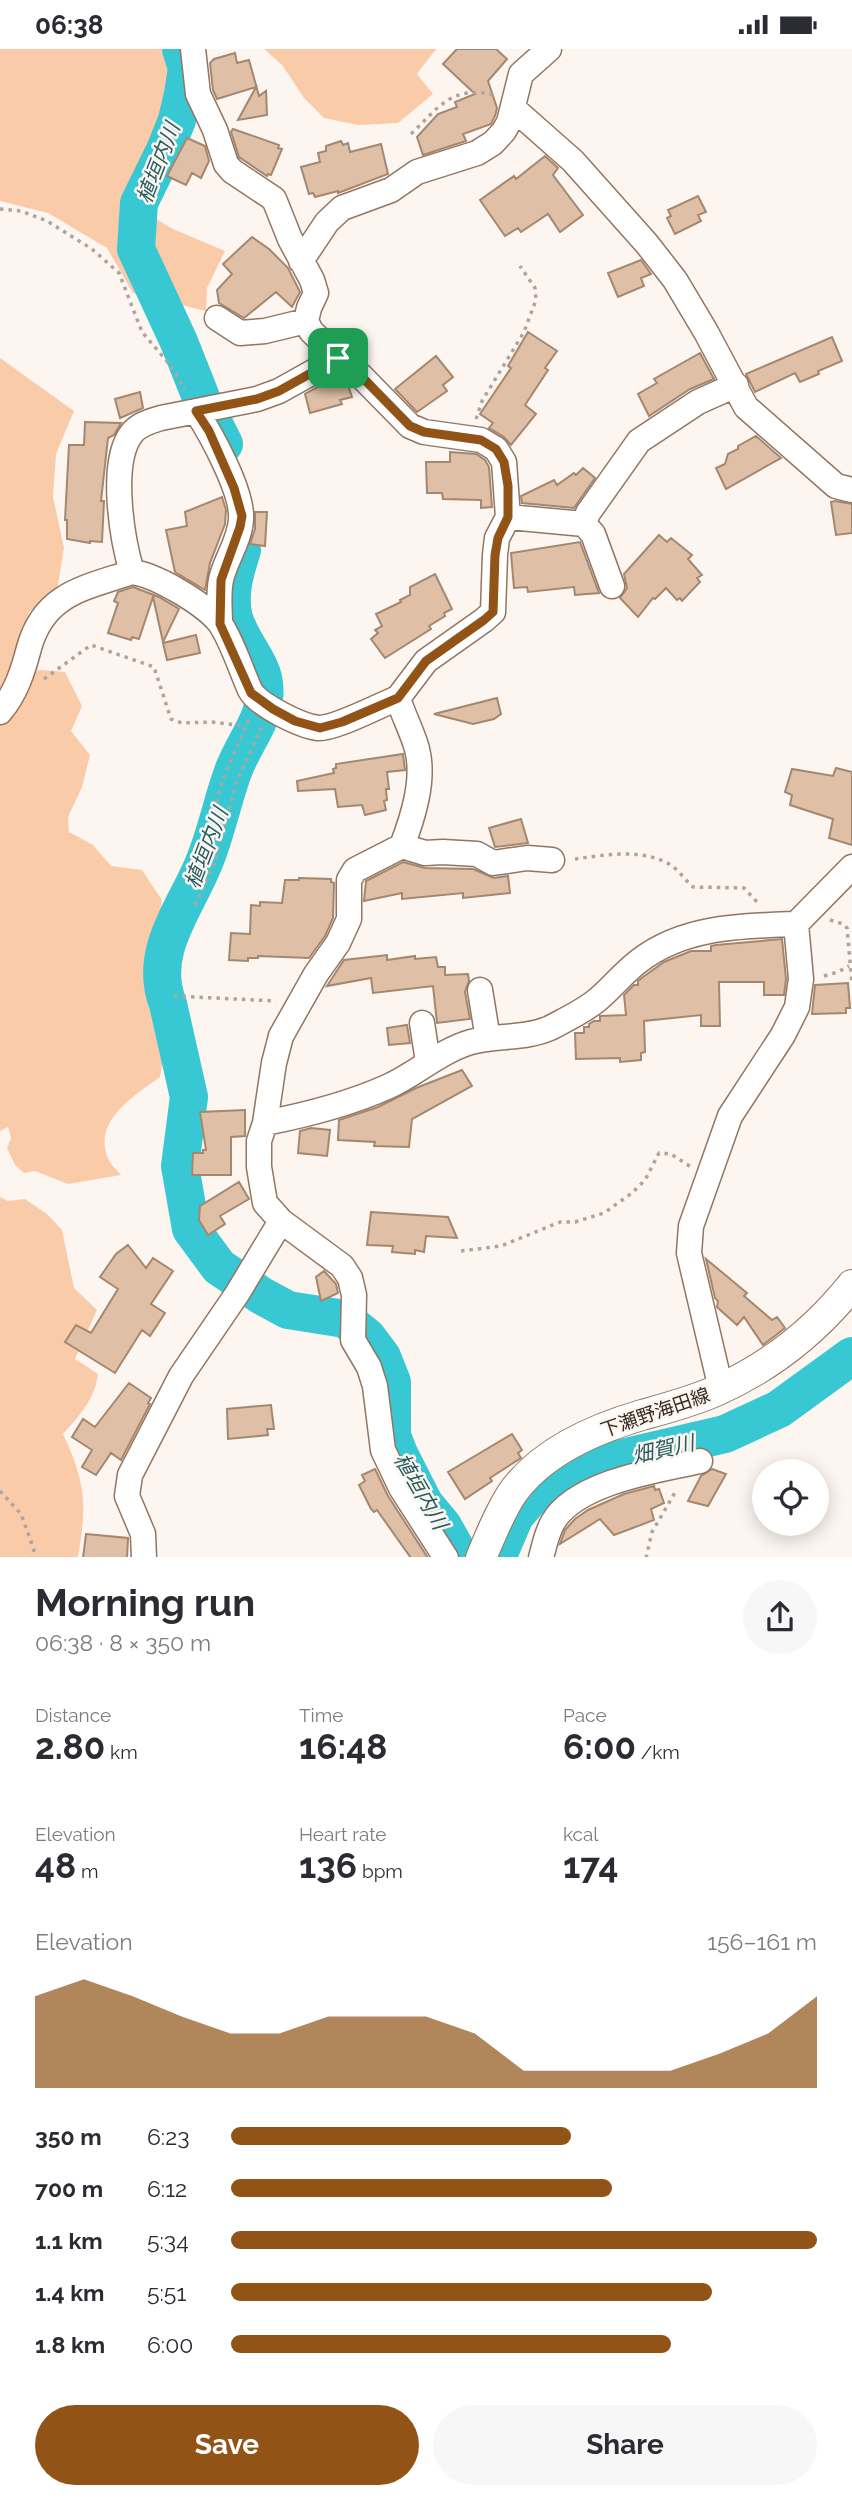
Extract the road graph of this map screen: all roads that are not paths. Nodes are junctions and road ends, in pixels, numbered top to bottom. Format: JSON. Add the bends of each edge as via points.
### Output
{"nodes":[{"id":1,"x":193,"y":49,"type":"edge"},
{"id":2,"x":549,"y":49,"type":"edge"},
{"id":3,"x":513,"y":104,"type":"junction"},
{"id":4,"x":301,"y":261,"type":"junction"},
{"id":5,"x":217,"y":318,"type":"dead end"},
{"id":6,"x":306,"y":321,"type":"junction"},
{"id":7,"x":338,"y":358,"type":"junction"},
{"id":8,"x":736,"y":385,"type":"junction"},
{"id":9,"x":196,"y":411,"type":"junction"},
{"id":10,"x":852,"y":490,"type":"edge"},
{"id":11,"x":508,"y":517,"type":"junction"},
{"id":12,"x":584,"y":524,"type":"junction"},
{"id":13,"x":132,"y":572,"type":"junction"},
{"id":14,"x":612,"y":586,"type":"dead end"},
{"id":15,"x":220,"y":624,"type":"junction"},
{"id":16,"x":398,"y":698,"type":"junction"},
{"id":17,"x":0,"y":712,"type":"edge"},
{"id":18,"x":402,"y":846,"type":"junction"},
{"id":19,"x":552,"y":860,"type":"road end"},
{"id":20,"x":852,"y":867,"type":"edge"},
{"id":21,"x":804,"y":916,"type":"junction"},
{"id":22,"x":480,"y":990,"type":"dead end"},
{"id":23,"x":422,"y":1023,"type":"dead end"},
{"id":24,"x":488,"y":1039,"type":"junction"},
{"id":25,"x":428,"y":1062,"type":"junction"},
{"id":26,"x":265,"y":1123,"type":"junction"},
{"id":27,"x":281,"y":1221,"type":"junction"},
{"id":28,"x":852,"y":1285,"type":"edge"},
{"id":29,"x":720,"y":1389,"type":"junction"},
{"id":30,"x":696,"y":1462,"type":"road end"},
{"id":31,"x":144,"y":1557,"type":"edge"},
{"id":32,"x":446,"y":1557,"type":"edge"},
{"id":33,"x":481,"y":1557,"type":"edge"},
{"id":34,"x":541,"y":1557,"type":"edge"}],
"edges":[{"from":1,"to":4,"type":"street","via":[[198,94],[226,164],[274,199]]},
{"from":2,"to":3,"type":"street","via":[[521,74]]},
{"from":3,"to":4,"type":"street","via":[[504,131],[492,143],[342,208]]},
{"from":3,"to":8,"type":"street","via":[[573,161],[647,244],[675,280]]},
{"from":4,"to":6,"type":"street","via":[[316,293]]},
{"from":5,"to":6,"type":"street","via":[[240,333]]},
{"from":6,"to":7,"type":"street"},
{"from":7,"to":9,"type":"street","via":[[279,391]]},
{"from":7,"to":11,"type":"street","via":[[410,426],[474,438],[496,449],[504,462]]},
{"from":8,"to":10,"type":"street","via":[[746,407],[836,486]]},
{"from":8,"to":12,"type":"street","via":[[639,441]]},
{"from":9,"to":13,"type":"street","via":[[147,422],[136,428],[126,444],[120,517]]},
{"from":9,"to":15,"type":"street","via":[[234,488],[242,516],[221,580]]},
{"from":11,"to":12,"type":"street"},
{"from":11,"to":16,"type":"street","via":[[495,555],[493,612],[426,661]]},
{"from":12,"to":14,"type":"street","via":[[593,534]]},
{"from":13,"to":15,"type":"street","via":[[145,573],[175,590]]},
{"from":13,"to":17,"type":"street","via":[[76,590],[43,615],[21,677]]},
{"from":15,"to":16,"type":"street","via":[[251,693],[295,721],[320,728]]},
{"from":16,"to":18,"type":"street","via":[[421,768]]},
{"from":18,"to":19,"type":"street","via":[[425,853],[477,854],[493,863]]},
{"from":18,"to":26,"type":"street","via":[[355,870],[349,880],[349,919],[281,1036]]},
{"from":20,"to":21,"type":"street"},
{"from":21,"to":24,"type":"street","via":[[685,936],[639,961],[595,1002],[555,1025],[523,1036]]},
{"from":21,"to":29,"type":"street","via":[[800,994],[792,1019],[730,1116],[691,1226],[689,1253]]},
{"from":22,"to":24,"type":"street"},
{"from":23,"to":25,"type":"street"},
{"from":24,"to":25,"type":"street"},
{"from":25,"to":26,"type":"street","via":[[369,1094]]},
{"from":26,"to":27,"type":"street","via":[[259,1141],[261,1187],[265,1203]]},
{"from":27,"to":31,"type":"street","via":[[181,1376],[130,1475],[127,1496],[143,1534]]},
{"from":27,"to":32,"type":"street","via":[[342,1266],[350,1278],[353,1340],[375,1385],[383,1450],[401,1488]]},
{"from":28,"to":29,"type":"main road","name":"下瀬野海田線","via":[[786,1351]]},
{"from":29,"to":33,"type":"main road","name":"下瀬野海田線","via":[[600,1430],[554,1453],[511,1494]]},
{"from":30,"to":34,"type":"street","via":[[591,1490],[553,1521]]}]}
